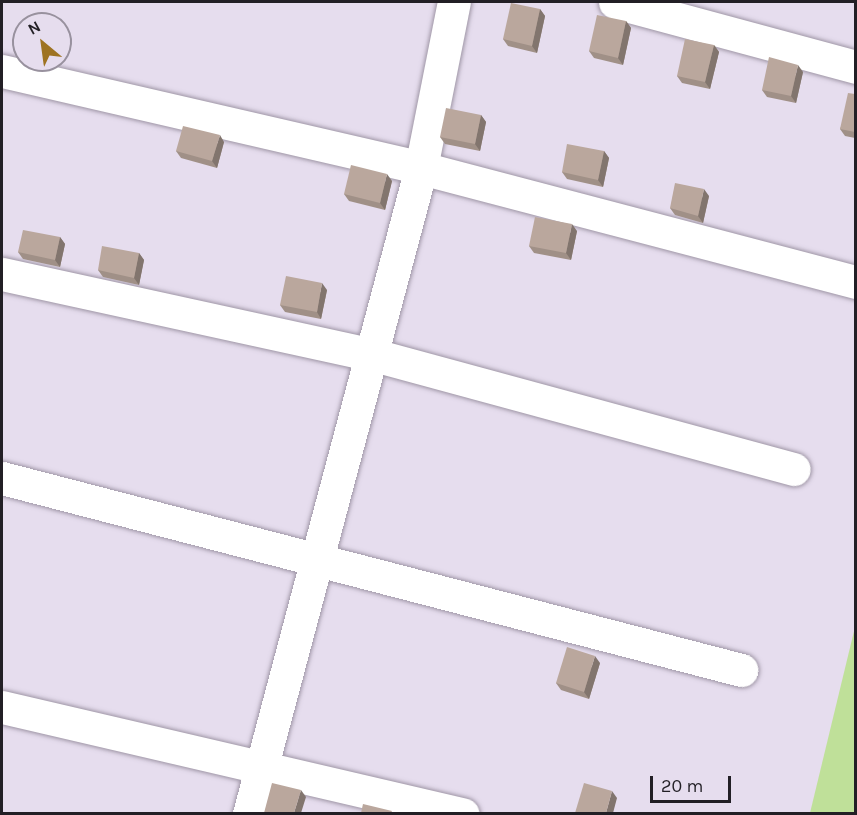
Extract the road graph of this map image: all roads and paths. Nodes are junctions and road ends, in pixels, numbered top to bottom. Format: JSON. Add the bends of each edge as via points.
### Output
{"nodes":[{"id":1,"x":454,"y":2,"type":"edge"},
{"id":2,"x":615,"y":2,"type":"edge"},
{"id":3,"x":855,"y":67,"type":"edge"},
{"id":4,"x":2,"y":71,"type":"edge"},
{"id":5,"x":421,"y":168,"type":"junction"},
{"id":6,"x":2,"y":274,"type":"edge"},
{"id":7,"x":855,"y":282,"type":"edge"},
{"id":8,"x":370,"y":354,"type":"junction"},
{"id":9,"x":794,"y":469,"type":"dead end"},
{"id":10,"x":2,"y":478,"type":"edge"},
{"id":11,"x":314,"y":558,"type":"junction"},
{"id":12,"x":741,"y":669,"type":"dead end"},
{"id":13,"x":2,"y":707,"type":"edge"},
{"id":14,"x":261,"y":765,"type":"junction"},
{"id":15,"x":249,"y":813,"type":"edge"},
{"id":16,"x":463,"y":813,"type":"edge"}],
"edges":[{"from":1,"to":5,"type":"street"},
{"from":2,"to":3,"type":"street"},
{"from":4,"to":5,"type":"street"},
{"from":5,"to":7,"type":"street"},
{"from":5,"to":8,"type":"street"},
{"from":6,"to":8,"type":"street"},
{"from":8,"to":9,"type":"street"},
{"from":8,"to":11,"type":"street"},
{"from":10,"to":11,"type":"street"},
{"from":11,"to":12,"type":"street"},
{"from":11,"to":14,"type":"street"},
{"from":13,"to":14,"type":"street"},
{"from":14,"to":15,"type":"street"},
{"from":14,"to":16,"type":"street"}]}
